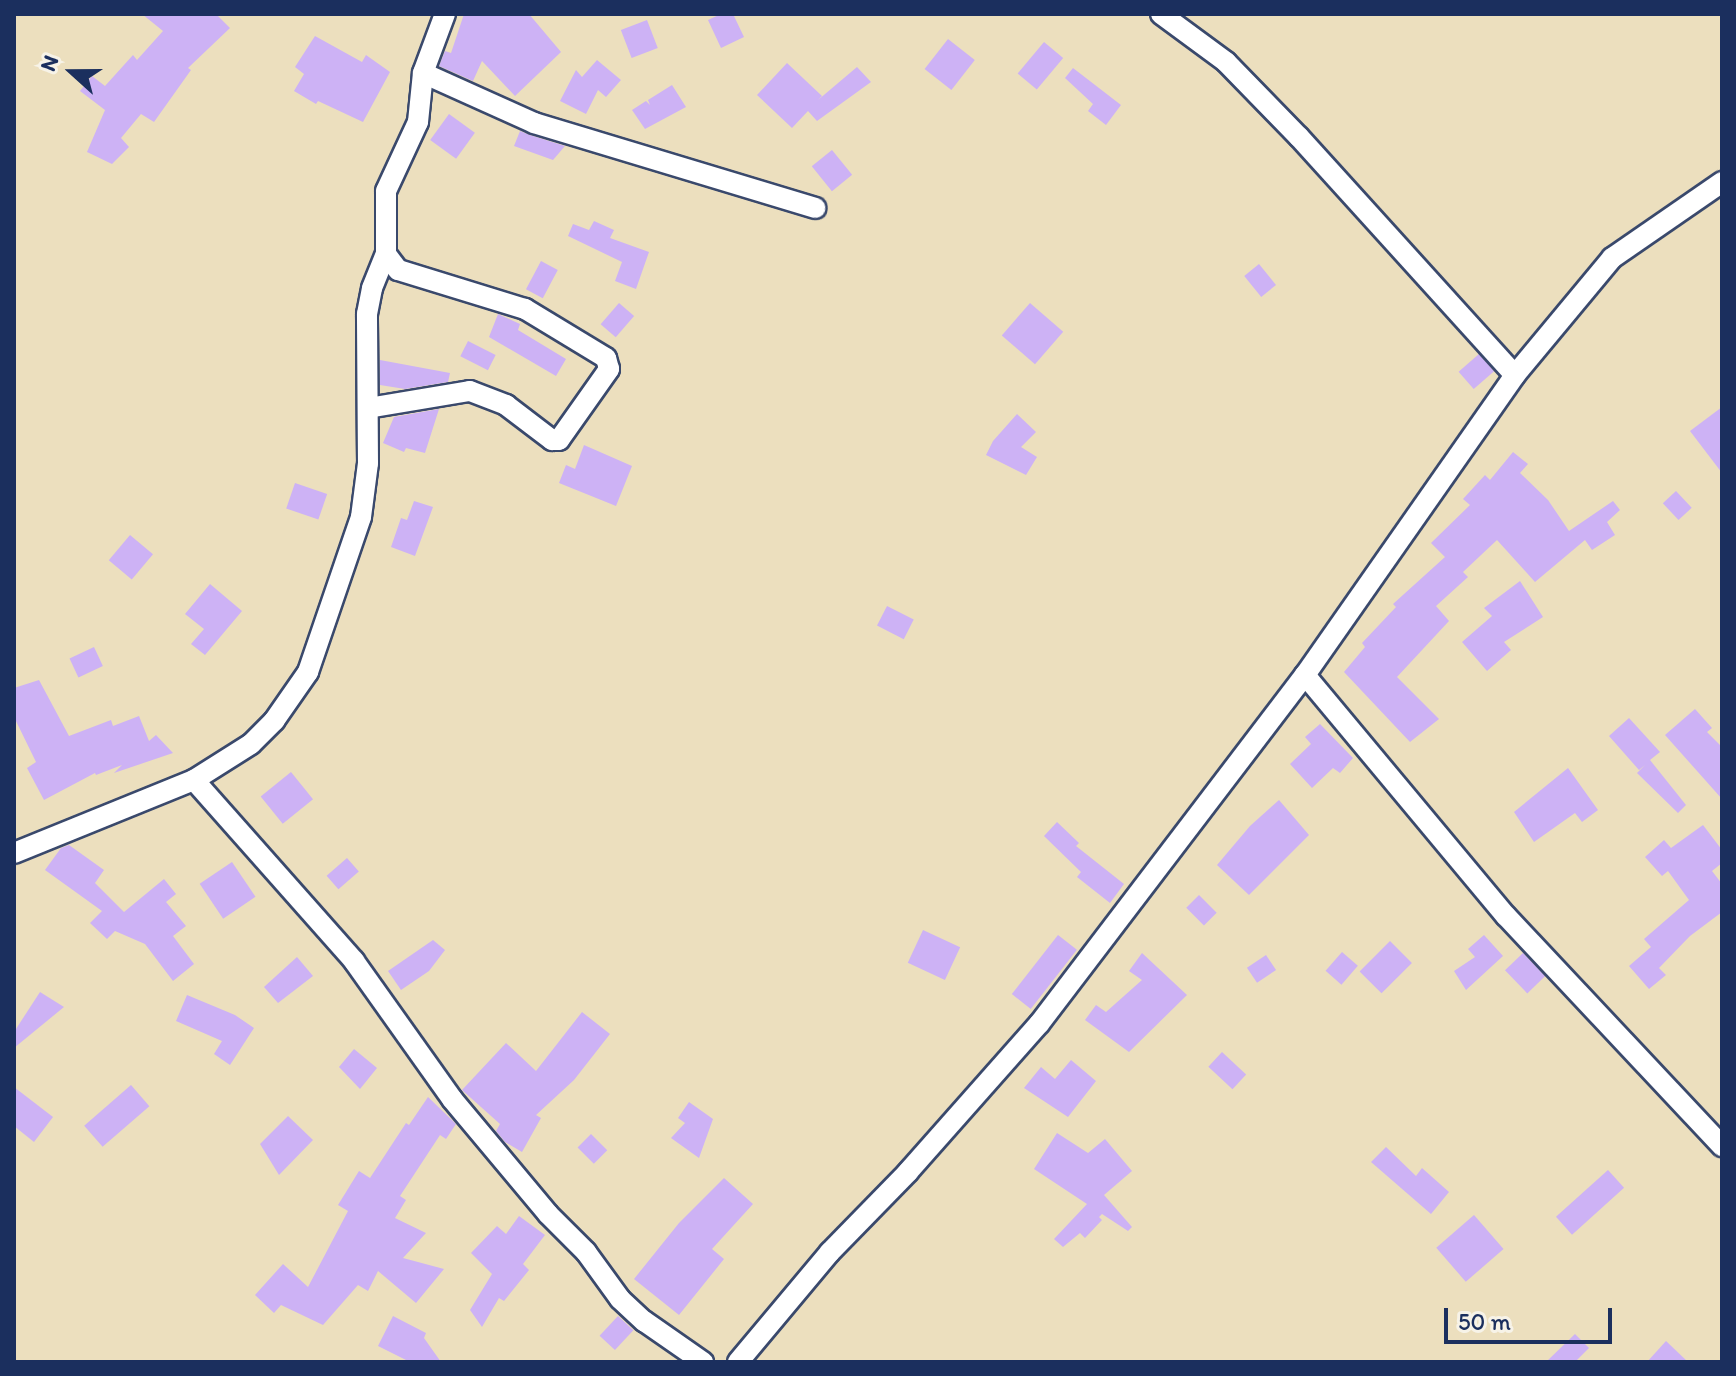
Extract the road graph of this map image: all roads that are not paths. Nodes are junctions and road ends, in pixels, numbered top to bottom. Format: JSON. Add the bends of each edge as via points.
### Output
{"nodes":[{"id":1,"x":445,"y":14,"type":"edge"},
{"id":2,"x":1161,"y":14,"type":"edge"},
{"id":3,"x":423,"y":73,"type":"junction"},
{"id":4,"x":1722,"y":182,"type":"edge"},
{"id":5,"x":815,"y":208,"type":"dead end"},
{"id":6,"x":386,"y":254,"type":"junction"},
{"id":7,"x":1515,"y":375,"type":"junction"},
{"id":8,"x":368,"y":408,"type":"junction"},
{"id":9,"x":1305,"y":675,"type":"junction"},
{"id":10,"x":194,"y":780,"type":"junction"},
{"id":11,"x":14,"y":853,"type":"edge"},
{"id":12,"x":1722,"y":1146,"type":"edge"},
{"id":13,"x":703,"y":1362,"type":"edge"},
{"id":14,"x":738,"y":1362,"type":"edge"}],
"edges":[{"from":1,"to":3,"type":"street"},
{"from":2,"to":7,"type":"street","via":[[1226,62]]},
{"from":3,"to":5,"type":"street","via":[[534,123]]},
{"from":3,"to":6,"type":"street","via":[[418,122],[386,191]]},
{"from":4,"to":7,"type":"street","via":[[1612,258]]},
{"from":6,"to":8,"type":"street","via":[[367,314]]},
{"from":6,"to":8,"type":"street","via":[[398,270],[525,309],[606,358],[609,369],[559,440],[506,405],[470,391]]},
{"from":7,"to":9,"type":"street"},
{"from":8,"to":10,"type":"street","via":[[361,517],[308,672],[251,744]]},
{"from":9,"to":12,"type":"street","via":[[1506,916]]},
{"from":9,"to":14,"type":"street","via":[[1039,1024],[830,1252]]},
{"from":10,"to":11,"type":"street"},
{"from":10,"to":13,"type":"street","via":[[354,961],[452,1099],[586,1252],[620,1299]]}]}
